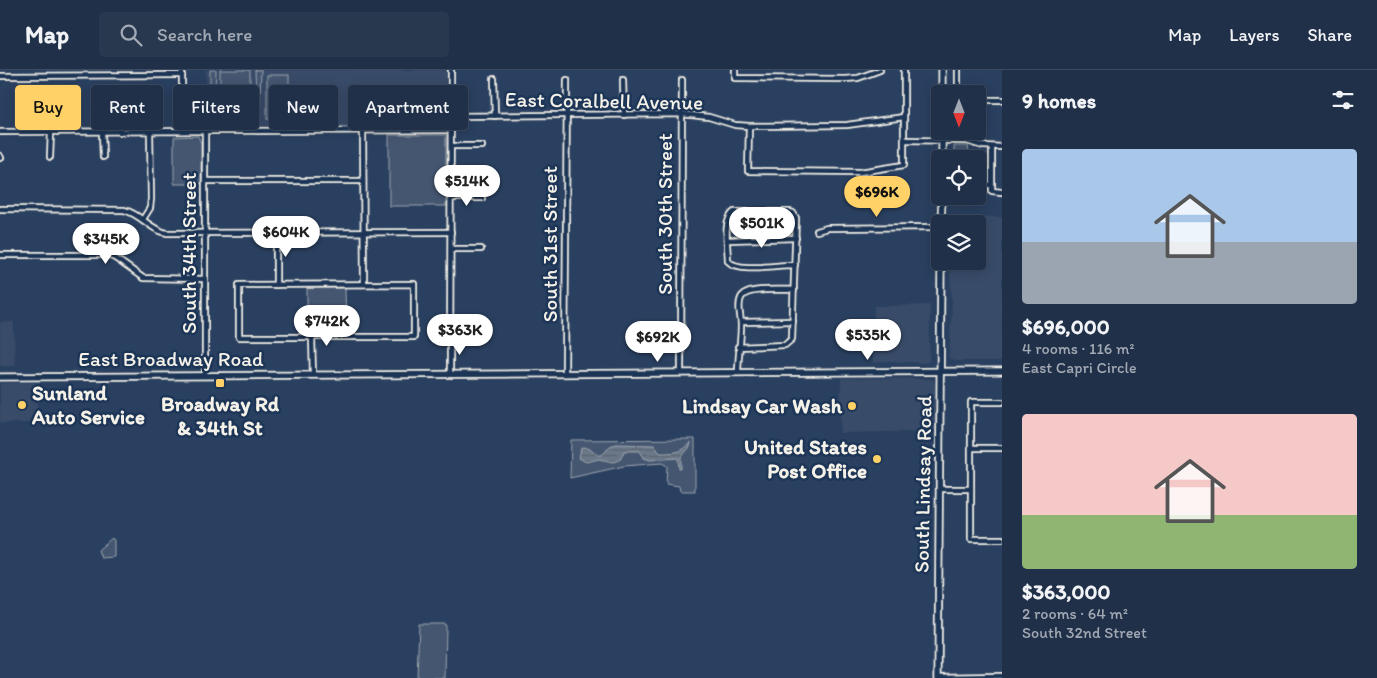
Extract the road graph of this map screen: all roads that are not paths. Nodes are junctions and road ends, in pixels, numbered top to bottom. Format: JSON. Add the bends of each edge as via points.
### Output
{"nodes":[{"id":1,"x":451,"y":70,"type":"edge"},
{"id":2,"x":735,"y":70,"type":"edge"},
{"id":3,"x":880,"y":70,"type":"edge"},
{"id":4,"x":904,"y":70,"type":"edge"},
{"id":5,"x":942,"y":70,"type":"edge"},
{"id":6,"x":958,"y":70,"type":"edge"},
{"id":7,"x":182,"y":73,"type":"edge"},
{"id":8,"x":0,"y":76,"type":"edge"},
{"id":9,"x":494,"y":79,"type":"dead end"},
{"id":10,"x":567,"y":80,"type":"dead end"},
{"id":11,"x":623,"y":80,"type":"dead end"},
{"id":12,"x":682,"y":80,"type":"dead end"},
{"id":13,"x":451,"y":85,"type":"edge"},
{"id":14,"x":942,"y":85,"type":"edge"},
{"id":15,"x":958,"y":85,"type":"edge"},
{"id":16,"x":986,"y":100,"type":"edge"},
{"id":17,"x":1002,"y":100,"type":"edge"},
{"id":18,"x":682,"y":114,"type":"junction"},
{"id":19,"x":624,"y":115,"type":"junction"},
{"id":20,"x":468,"y":116,"type":"edge"},
{"id":21,"x":495,"y":116,"type":"junction"},
{"id":22,"x":567,"y":116,"type":"junction"},
{"id":23,"x":904,"y":117,"type":"junction"},
{"id":24,"x":749,"y":126,"type":"junction"},
{"id":25,"x":363,"y":130,"type":"joint"},
{"id":26,"x":451,"y":130,"type":"edge"},
{"id":27,"x":150,"y":131,"type":"junction"},
{"id":28,"x":182,"y":131,"type":"junction"},
{"id":29,"x":205,"y":131,"type":"junction"},
{"id":30,"x":0,"y":132,"type":"edge"},
{"id":31,"x":51,"y":132,"type":"junction"},
{"id":32,"x":58,"y":132,"type":"joint"},
{"id":33,"x":102,"y":132,"type":"junction"},
{"id":34,"x":120,"y":132,"type":"joint"},
{"id":35,"x":904,"y":140,"type":"junction"},
{"id":36,"x":931,"y":140,"type":"edge"},
{"id":37,"x":942,"y":140,"type":"joint"},
{"id":38,"x":976,"y":140,"type":"edge"},
{"id":39,"x":976,"y":144,"type":"junction"},
{"id":40,"x":451,"y":146,"type":"junction"},
{"id":41,"x":482,"y":146,"type":"dead end"},
{"id":42,"x":992,"y":147,"type":"junction"},
{"id":43,"x":1002,"y":147,"type":"edge"},
{"id":44,"x":942,"y":150,"type":"edge"},
{"id":45,"x":50,"y":157,"type":"dead end"},
{"id":46,"x":103,"y":157,"type":"dead end"},
{"id":47,"x":205,"y":181,"type":"junction"},
{"id":48,"x":363,"y":181,"type":"junction"},
{"id":49,"x":986,"y":185,"type":"edge"},
{"id":50,"x":992,"y":185,"type":"junction"},
{"id":51,"x":1002,"y":192,"type":"edge"},
{"id":52,"x":451,"y":198,"type":"junction"},
{"id":53,"x":482,"y":198,"type":"dead end"},
{"id":54,"x":0,"y":210,"type":"edge"},
{"id":55,"x":143,"y":219,"type":"junction"},
{"id":56,"x":931,"y":225,"type":"edge"},
{"id":57,"x":817,"y":231,"type":"dead end"},
{"id":58,"x":205,"y":232,"type":"junction"},
{"id":59,"x":276,"y":232,"type":"junction"},
{"id":60,"x":364,"y":232,"type":"junction"},
{"id":61,"x":451,"y":232,"type":"junction"},
{"id":62,"x":796,"y":238,"type":"junction"},
{"id":63,"x":728,"y":240,"type":"junction"},
{"id":64,"x":451,"y":249,"type":"junction"},
{"id":65,"x":481,"y":249,"type":"dead end"},
{"id":66,"x":0,"y":255,"type":"edge"},
{"id":67,"x":795,"y":265,"type":"junction"},
{"id":68,"x":941,"y":270,"type":"edge"},
{"id":69,"x":205,"y":280,"type":"junction"},
{"id":70,"x":276,"y":284,"type":"junction"},
{"id":71,"x":364,"y":284,"type":"junction"},
{"id":72,"x":794,"y":290,"type":"junction"},
{"id":73,"x":793,"y":321,"type":"junction"},
{"id":74,"x":741,"y":322,"type":"junction"},
{"id":75,"x":312,"y":338,"type":"junction"},
{"id":76,"x":738,"y":347,"type":"junction"},
{"id":77,"x":941,"y":371,"type":"junction"},
{"id":78,"x":1002,"y":371,"type":"edge"},
{"id":79,"x":681,"y":373,"type":"junction"},
{"id":80,"x":738,"y":373,"type":"junction"},
{"id":81,"x":450,"y":374,"type":"junction"},
{"id":82,"x":565,"y":374,"type":"junction"},
{"id":83,"x":205,"y":375,"type":"junction"},
{"id":84,"x":313,"y":375,"type":"junction"},
{"id":85,"x":0,"y":377,"type":"edge"},
{"id":86,"x":1002,"y":402,"type":"edge"},
{"id":87,"x":971,"y":448,"type":"junction"},
{"id":88,"x":1002,"y":448,"type":"edge"},
{"id":89,"x":940,"y":489,"type":"junction"},
{"id":90,"x":971,"y":489,"type":"junction"},
{"id":91,"x":1002,"y":538,"type":"edge"},
{"id":92,"x":1002,"y":676,"type":"edge"},
{"id":93,"x":938,"y":678,"type":"edge"}],
"edges":[{"from":1,"to":13,"type":"street"},
{"from":2,"to":3,"type":"street","via":[[735,78],[858,78]]},
{"from":4,"to":23,"type":"street"},
{"from":5,"to":14,"type":"main road"},
{"from":6,"to":15,"type":"street"},
{"from":7,"to":8,"type":"street"},
{"from":7,"to":28,"type":"street"},
{"from":9,"to":21,"type":"street"},
{"from":10,"to":22,"type":"street","name":"South 31st Street"},
{"from":11,"to":19,"type":"street"},
{"from":12,"to":18,"type":"street","name":"South 30th Street"},
{"from":16,"to":17,"type":"street"},
{"from":18,"to":19,"type":"street","name":"East Coralbell Avenue"},
{"from":18,"to":24,"type":"street","name":"East Coralbell Avenue"},
{"from":18,"to":79,"type":"street","name":"South 30th Street"},
{"from":19,"to":22,"type":"street","name":"East Coralbell Avenue"},
{"from":20,"to":21,"type":"street","name":"East Coralbell Avenue"},
{"from":21,"to":22,"type":"street","name":"East Coralbell Avenue"},
{"from":22,"to":82,"type":"street","name":"South 31st Street"},
{"from":23,"to":24,"type":"street","name":"East Coralbell Avenue","via":[[847,125]]},
{"from":23,"to":35,"type":"street"},
{"from":24,"to":35,"type":"street","via":[[748,171],[860,172],[904,165]]},
{"from":25,"to":29,"type":"street"},
{"from":25,"to":48,"type":"street"},
{"from":26,"to":40,"type":"street"},
{"from":27,"to":28,"type":"street"},
{"from":27,"to":34,"type":"street"},
{"from":27,"to":55,"type":"street","via":[[151,199]]},
{"from":28,"to":29,"type":"street"},
{"from":29,"to":47,"type":"street","name":"South 34th Street"},
{"from":30,"to":31,"type":"street"},
{"from":31,"to":32,"type":"street"},
{"from":31,"to":45,"type":"street"},
{"from":32,"to":33,"type":"street"},
{"from":33,"to":34,"type":"street"},
{"from":33,"to":46,"type":"street"},
{"from":35,"to":36,"type":"street"},
{"from":37,"to":39,"type":"street"},
{"from":37,"to":44,"type":"main road"},
{"from":38,"to":39,"type":"street"},
{"from":39,"to":42,"type":"street"},
{"from":40,"to":41,"type":"street"},
{"from":40,"to":52,"type":"street"},
{"from":42,"to":43,"type":"street"},
{"from":42,"to":50,"type":"street"},
{"from":47,"to":48,"type":"street"},
{"from":47,"to":58,"type":"street","name":"South 34th Street"},
{"from":48,"to":60,"type":"street"},
{"from":49,"to":50,"type":"street"},
{"from":50,"to":51,"type":"street","via":[[992,191]]},
{"from":52,"to":53,"type":"street"},
{"from":52,"to":61,"type":"street"},
{"from":54,"to":55,"type":"street","via":[[124,210]]},
{"from":55,"to":58,"type":"street","via":[[158,231]]},
{"from":56,"to":57,"type":"street"},
{"from":58,"to":59,"type":"street"},
{"from":58,"to":69,"type":"street","name":"South 34th Street"},
{"from":59,"to":60,"type":"street"},
{"from":59,"to":70,"type":"street"},
{"from":60,"to":61,"type":"street"},
{"from":60,"to":71,"type":"street"},
{"from":61,"to":64,"type":"street"},
{"from":62,"to":63,"type":"street"},
{"from":62,"to":63,"type":"street","via":[[793,213],[734,212],[728,218]]},
{"from":62,"to":67,"type":"street"},
{"from":63,"to":67,"type":"street","via":[[728,261],[737,267]]},
{"from":64,"to":65,"type":"street"},
{"from":64,"to":81,"type":"street"},
{"from":66,"to":69,"type":"street","via":[[108,255],[143,278]]},
{"from":67,"to":72,"type":"street"},
{"from":68,"to":77,"type":"main road","name":"South Lindsay Road"},
{"from":69,"to":83,"type":"street","name":"South 34th Street"},
{"from":70,"to":71,"type":"street"},
{"from":70,"to":75,"type":"street","via":[[239,285],[239,337]]},
{"from":71,"to":75,"type":"street","via":[[414,284],[414,337]]},
{"from":72,"to":73,"type":"street"},
{"from":72,"to":74,"type":"street","via":[[744,294],[739,307]]},
{"from":73,"to":74,"type":"street"},
{"from":73,"to":76,"type":"street","via":[[792,339],[785,345]]},
{"from":74,"to":76,"type":"street"},
{"from":75,"to":84,"type":"street"},
{"from":76,"to":80,"type":"street"},
{"from":77,"to":78,"type":"main road","name":"East Broadway Road"},
{"from":77,"to":80,"type":"main road","name":"East Broadway Road"},
{"from":77,"to":89,"type":"main road","name":"South Lindsay Road"},
{"from":79,"to":80,"type":"main road","name":"East Broadway Road"},
{"from":79,"to":82,"type":"main road","name":"East Broadway Road"},
{"from":81,"to":82,"type":"main road","name":"East Broadway Road"},
{"from":81,"to":84,"type":"main road","name":"East Broadway Road"},
{"from":83,"to":84,"type":"main road","name":"East Broadway Road"},
{"from":83,"to":85,"type":"main road","name":"East Broadway Road"},
{"from":86,"to":87,"type":"street","via":[[971,402]]},
{"from":87,"to":88,"type":"street"},
{"from":87,"to":90,"type":"street"},
{"from":89,"to":90,"type":"street"},
{"from":89,"to":93,"type":"main road","name":"South Lindsay Road"},
{"from":90,"to":91,"type":"street","via":[[971,539]]},
{"from":92,"to":93,"type":"street"}]}
